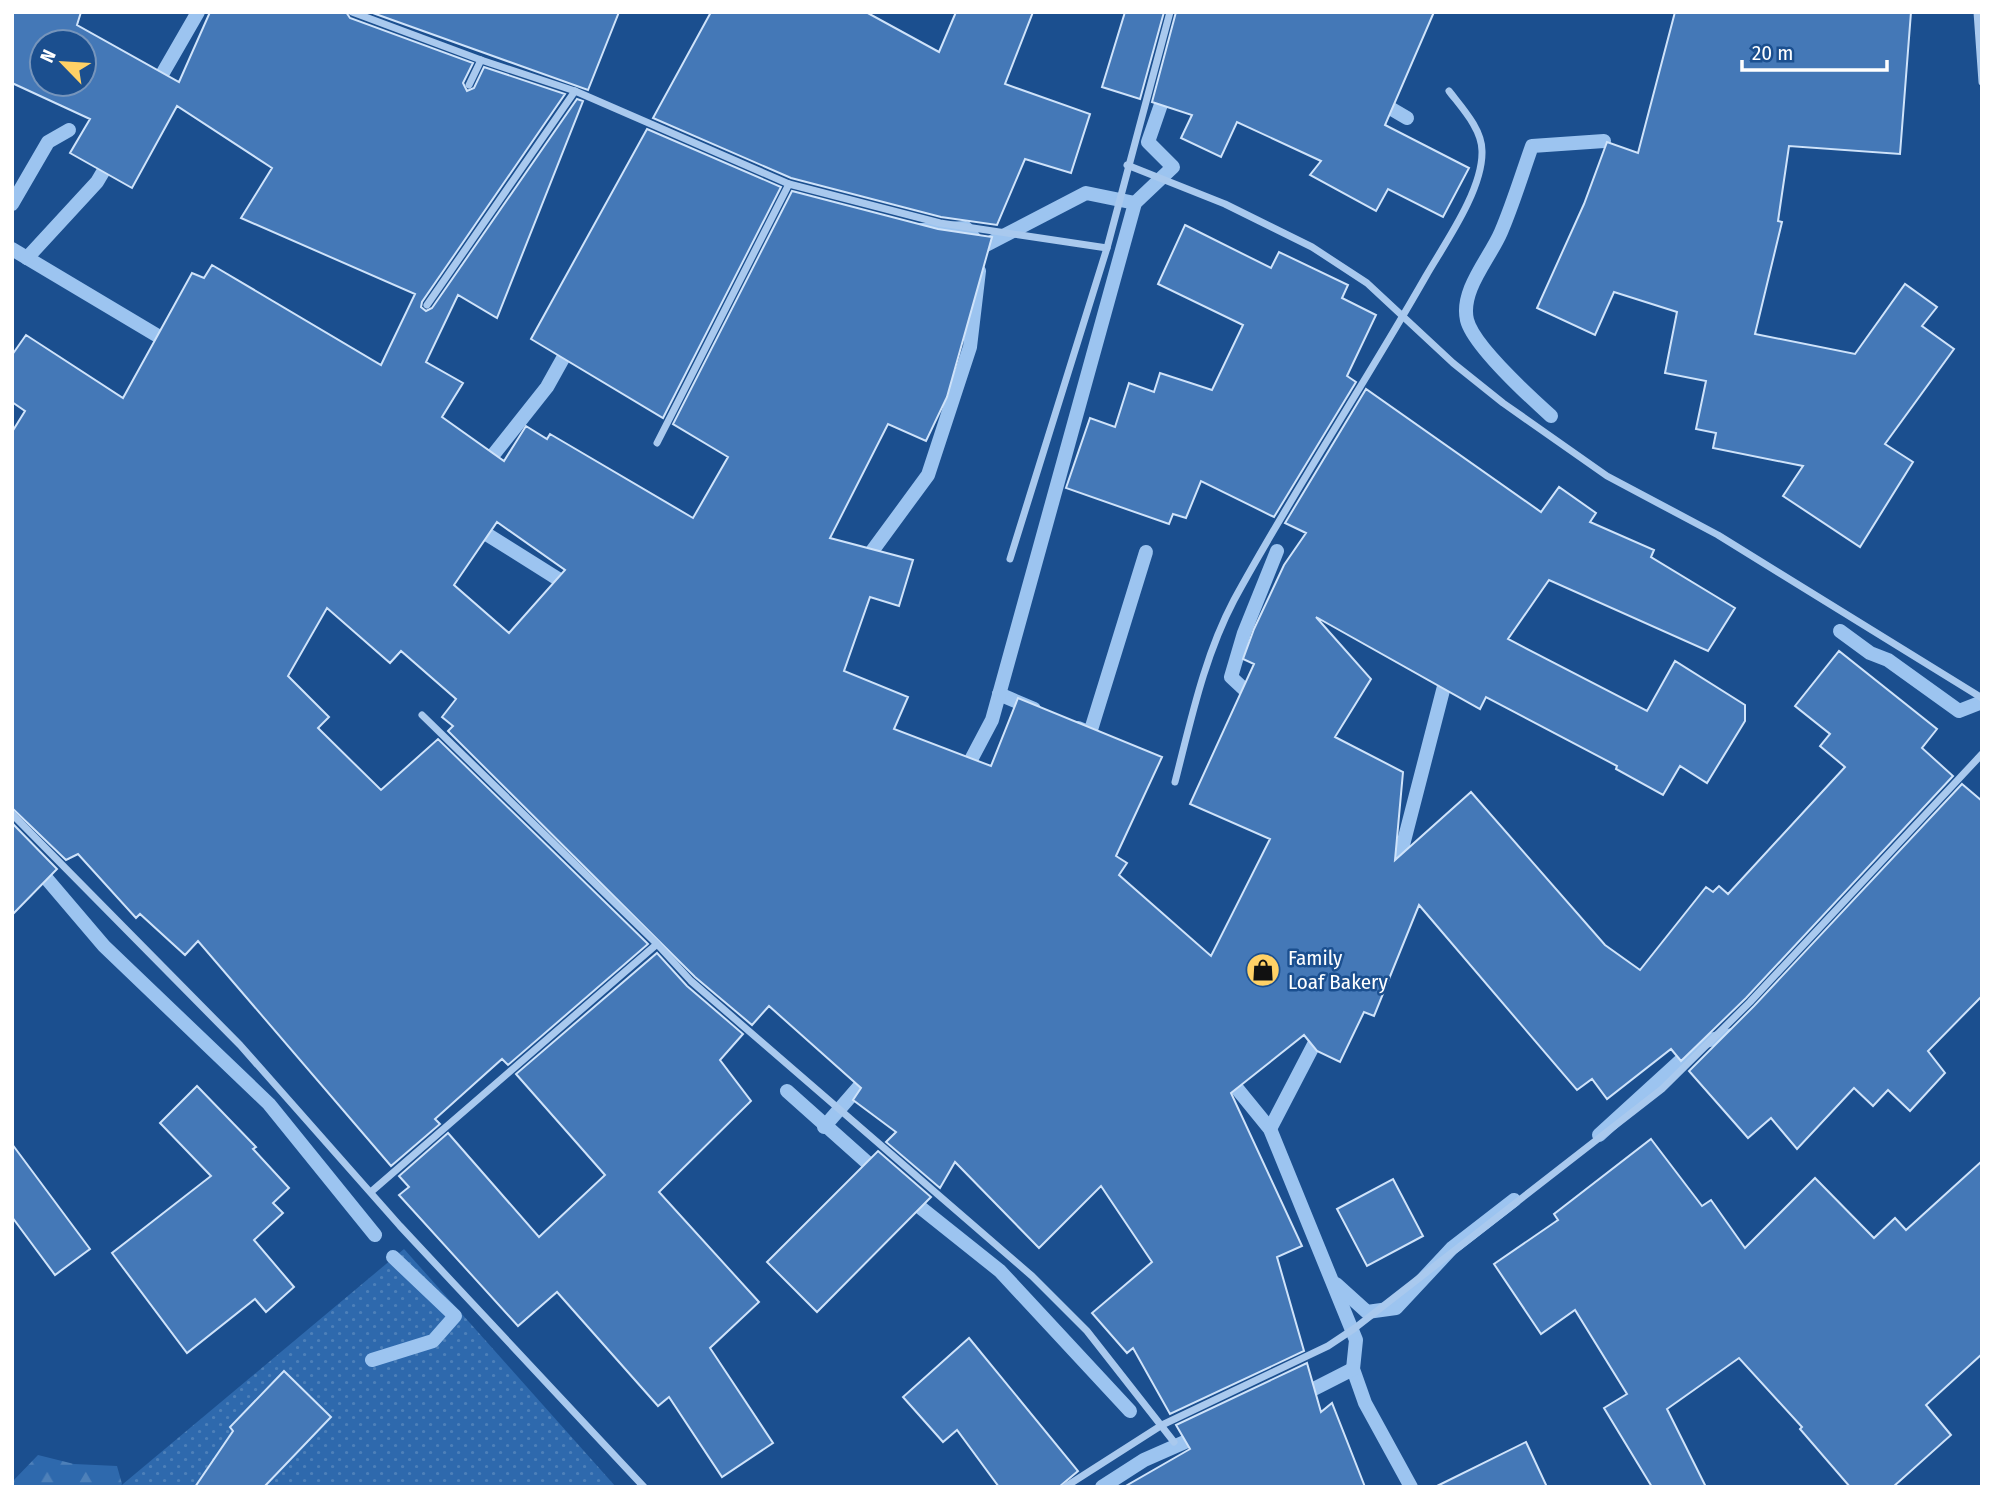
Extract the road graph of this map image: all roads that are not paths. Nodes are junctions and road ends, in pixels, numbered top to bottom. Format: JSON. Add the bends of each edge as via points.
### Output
{"nodes":[{"id":1,"x":352,"y":12,"type":"edge"},
{"id":2,"x":1170,"y":12,"type":"edge"},
{"id":3,"x":1977,"y":12,"type":"edge"},
{"id":4,"x":481,"y":60,"type":"junction"},
{"id":5,"x":1982,"y":82,"type":"edge"},
{"id":6,"x":469,"y":85,"type":"dead end"},
{"id":7,"x":575,"y":91,"type":"junction"},
{"id":8,"x":1449,"y":91,"type":"dead end"},
{"id":9,"x":1127,"y":165,"type":"junction"},
{"id":10,"x":789,"y":184,"type":"junction"},
{"id":11,"x":1107,"y":248,"type":"junction"},
{"id":12,"x":427,"y":305,"type":"dead end"},
{"id":13,"x":1403,"y":316,"type":"junction"},
{"id":14,"x":657,"y":443,"type":"dead end"},
{"id":15,"x":1010,"y":559,"type":"dead end"},
{"id":16,"x":1982,"y":698,"type":"edge"},
{"id":17,"x":422,"y":715,"type":"dead end"},
{"id":18,"x":1982,"y":754,"type":"edge"},
{"id":19,"x":1175,"y":782,"type":"dead end"},
{"id":20,"x":12,"y":814,"type":"edge"},
{"id":21,"x":657,"y":944,"type":"junction"},
{"id":22,"x":372,"y":1191,"type":"junction"},
{"id":23,"x":1162,"y":1425,"type":"junction"},
{"id":24,"x":1174,"y":1441,"type":"dead end"},
{"id":25,"x":644,"y":1487,"type":"edge"},
{"id":26,"x":1065,"y":1487,"type":"edge"}],
"edges":[{"from":1,"to":4,"type":"street"},
{"from":2,"to":9,"type":"street"},
{"from":3,"to":5,"type":"street"},
{"from":4,"to":6,"type":"street"},
{"from":4,"to":7,"type":"street"},
{"from":7,"to":10,"type":"street"},
{"from":7,"to":12,"type":"street"},
{"from":8,"to":13,"type":"street","via":[[1479,138],[1483,150],[1478,176]]},
{"from":9,"to":11,"type":"street"},
{"from":9,"to":13,"type":"street","via":[[1225,204],[1312,247],[1367,283]]},
{"from":10,"to":11,"type":"street","via":[[940,223]]},
{"from":10,"to":14,"type":"street"},
{"from":11,"to":15,"type":"street"},
{"from":13,"to":16,"type":"street","via":[[1503,403],[1607,476],[1718,535]]},
{"from":13,"to":19,"type":"street","via":[[1234,601],[1202,677]]},
{"from":17,"to":21,"type":"street"},
{"from":18,"to":23,"type":"street","via":[[1750,1002],[1662,1089],[1355,1328],[1328,1346]]},
{"from":20,"to":22,"type":"street","via":[[240,1045]]},
{"from":21,"to":22,"type":"street"},
{"from":21,"to":23,"type":"street","via":[[781,1062],[1032,1276],[1087,1331]]},
{"from":22,"to":25,"type":"street"},
{"from":23,"to":24,"type":"street"},
{"from":23,"to":26,"type":"street"}]}
